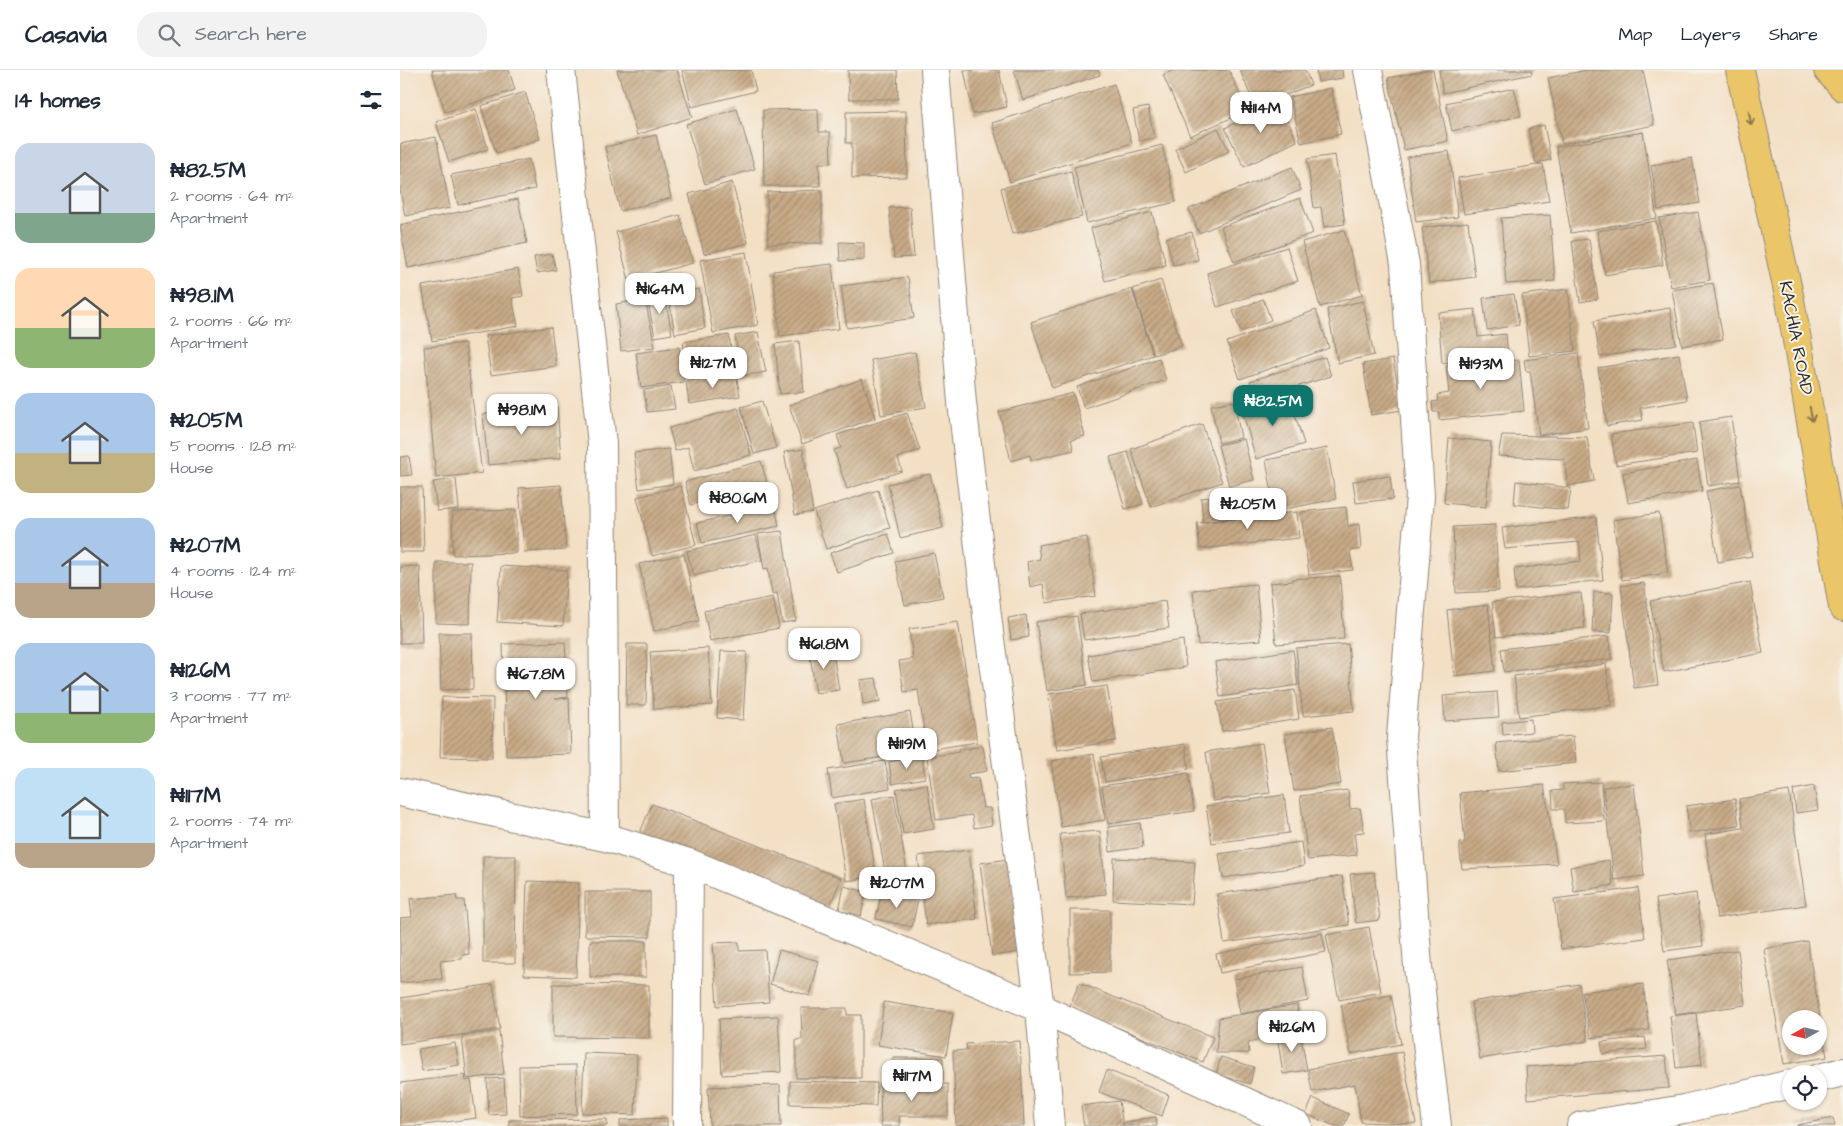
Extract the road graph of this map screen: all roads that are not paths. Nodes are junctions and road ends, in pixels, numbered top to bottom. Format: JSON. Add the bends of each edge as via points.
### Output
{"nodes":[{"id":1,"x":562,"y":70,"type":"edge"},
{"id":2,"x":935,"y":70,"type":"edge"},
{"id":3,"x":1368,"y":70,"type":"edge"},
{"id":4,"x":1740,"y":70,"type":"edge"},
{"id":5,"x":1828,"y":70,"type":"edge"},
{"id":6,"x":1843,"y":87,"type":"edge"},
{"id":7,"x":1843,"y":607,"type":"edge"},
{"id":8,"x":400,"y":792,"type":"edge"},
{"id":9,"x":605,"y":837,"type":"junction"},
{"id":10,"x":688,"y":863,"type":"junction"},
{"id":11,"x":1040,"y":1008,"type":"junction"},
{"id":12,"x":1843,"y":1072,"type":"edge"},
{"id":13,"x":1827,"y":1076,"type":"edge"},
{"id":14,"x":1782,"y":1086,"type":"edge"},
{"id":15,"x":687,"y":1126,"type":"edge"},
{"id":16,"x":1050,"y":1126,"type":"edge"},
{"id":17,"x":1298,"y":1126,"type":"edge"},
{"id":18,"x":1437,"y":1126,"type":"edge"},
{"id":19,"x":1581,"y":1126,"type":"edge"}],
"edges":[{"from":1,"to":9,"type":"street","via":[[602,444]]},
{"from":2,"to":11,"type":"street","via":[[962,403],[990,642]]},
{"from":3,"to":18,"type":"street","via":[[1405,264],[1420,496],[1401,737],[1418,967]]},
{"from":4,"to":7,"type":"main road","name":"KACHIA ROAD","one_way":true,"via":[[1790,300]]},
{"from":5,"to":6,"type":"main road"},
{"from":8,"to":9,"type":"street"},
{"from":9,"to":10,"type":"street"},
{"from":10,"to":11,"type":"street"},
{"from":10,"to":15,"type":"street"},
{"from":11,"to":16,"type":"street"},
{"from":11,"to":17,"type":"street"},
{"from":12,"to":13,"type":"street"},
{"from":14,"to":19,"type":"street","via":[[1684,1109]]}]}
